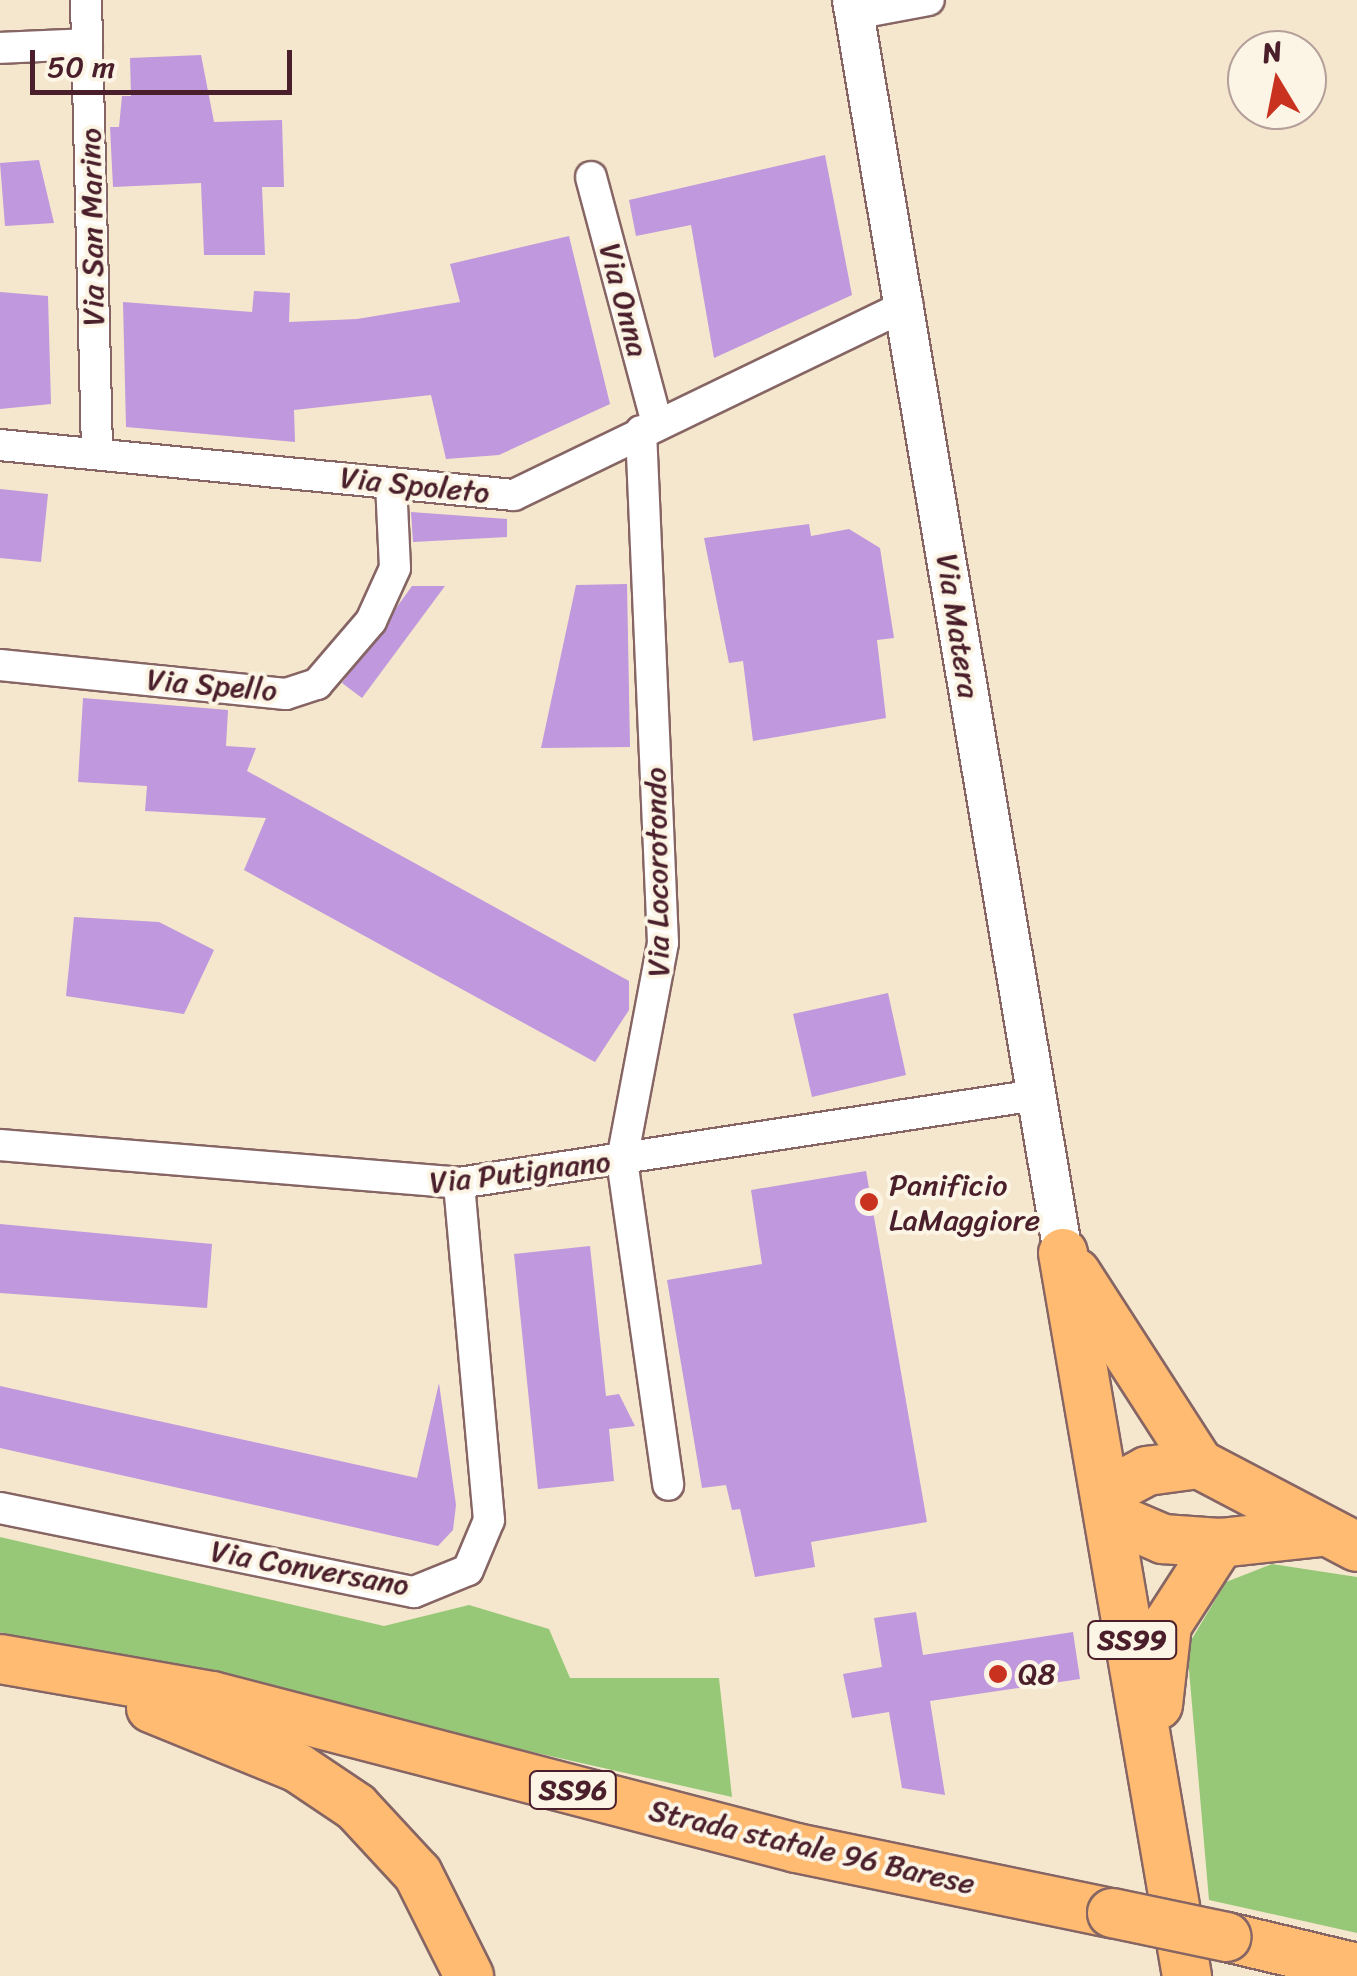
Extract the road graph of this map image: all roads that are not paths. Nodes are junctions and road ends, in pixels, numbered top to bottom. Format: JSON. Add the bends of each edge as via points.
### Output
{"nodes":[{"id":1,"x":86,"y":0,"type":"edge"},
{"id":2,"x":928,"y":0,"type":"edge"},
{"id":3,"x":853,"y":7,"type":"edge"},
{"id":4,"x":87,"y":44,"type":"junction"},
{"id":5,"x":0,"y":48,"type":"edge"},
{"id":6,"x":591,"y":177,"type":"dead end"},
{"id":7,"x":907,"y":305,"type":"junction"},
{"id":8,"x":649,"y":427,"type":"junction"},
{"id":9,"x":0,"y":445,"type":"edge"},
{"id":10,"x":97,"y":454,"type":"junction"},
{"id":11,"x":391,"y":483,"type":"junction"},
{"id":12,"x":0,"y":664,"type":"edge"},
{"id":13,"x":1036,"y":1095,"type":"junction"},
{"id":14,"x":0,"y":1144,"type":"edge"},
{"id":15,"x":622,"y":1160,"type":"junction"},
{"id":16,"x":459,"y":1183,"type":"junction"},
{"id":17,"x":1063,"y":1253,"type":"junction"},
{"id":18,"x":1199,"y":1464,"type":"junction"},
{"id":19,"x":668,"y":1486,"type":"dead end"},
{"id":20,"x":1109,"y":1505,"type":"junction"},
{"id":21,"x":0,"y":1508,"type":"edge"},
{"id":22,"x":1339,"y":1539,"type":"edge"},
{"id":23,"x":1220,"y":1543,"type":"junction"},
{"id":24,"x":18,"y":1662,"type":"edge"},
{"id":25,"x":1152,"y":1763,"type":"junction"},
{"id":26,"x":1357,"y":1968,"type":"edge"},
{"id":27,"x":469,"y":1976,"type":"edge"},
{"id":28,"x":1188,"y":1976,"type":"edge"}],
"edges":[{"from":1,"to":4,"type":"street","name":"Via San Marino"},
{"from":2,"to":3,"type":"street"},
{"from":3,"to":7,"type":"street","name":"Via Matera"},
{"from":4,"to":5,"type":"street"},
{"from":4,"to":10,"type":"street","name":"Via San Marino"},
{"from":6,"to":8,"type":"street","name":"Via Onna"},
{"from":7,"to":8,"type":"street","name":"Via Spoleto"},
{"from":7,"to":13,"type":"street","name":"Via Matera"},
{"from":8,"to":11,"type":"street","name":"Via Spoleto","via":[[514,495]]},
{"from":8,"to":15,"type":"street","name":"Via Locorotondo","via":[[664,943]]},
{"from":9,"to":10,"type":"street","name":"Via Spoleto"},
{"from":10,"to":11,"type":"street","name":"Via Spoleto"},
{"from":11,"to":12,"type":"street","name":"Via Spello","via":[[394,568],[371,621],[317,684],[286,694]]},
{"from":13,"to":15,"type":"street","name":"Via Putignano"},
{"from":13,"to":17,"type":"street","name":"Via Matera"},
{"from":14,"to":16,"type":"street","name":"Via Putignano"},
{"from":15,"to":16,"type":"street","name":"Via Putignano"},
{"from":15,"to":19,"type":"street","name":"Via Locorotondo"},
{"from":16,"to":21,"type":"street","name":"Via Conversano","via":[[489,1520],[468,1570],[414,1592]]},
{"from":17,"to":18,"type":"main road"},
{"from":17,"to":20,"type":"main road","number":"SS99"},
{"from":18,"to":20,"type":"main road","via":[[1146,1471]]},
{"from":18,"to":22,"type":"main road","via":[[1247,1482]]},
{"from":20,"to":23,"type":"main road","via":[[1163,1538]]},
{"from":20,"to":25,"type":"main road","number":"SS99"},
{"from":22,"to":23,"type":"main road"},
{"from":23,"to":25,"type":"main road","via":[[1167,1625]]},
{"from":24,"to":26,"type":"main road","name":"Strada statale 96 Barese","number":"SS96","bridge":true,"via":[[212,1696],[797,1848]]},
{"from":24,"to":27,"type":"main road","via":[[224,1735],[356,1806],[418,1874]]},
{"from":25,"to":28,"type":"main road","number":"SS99"}]}
